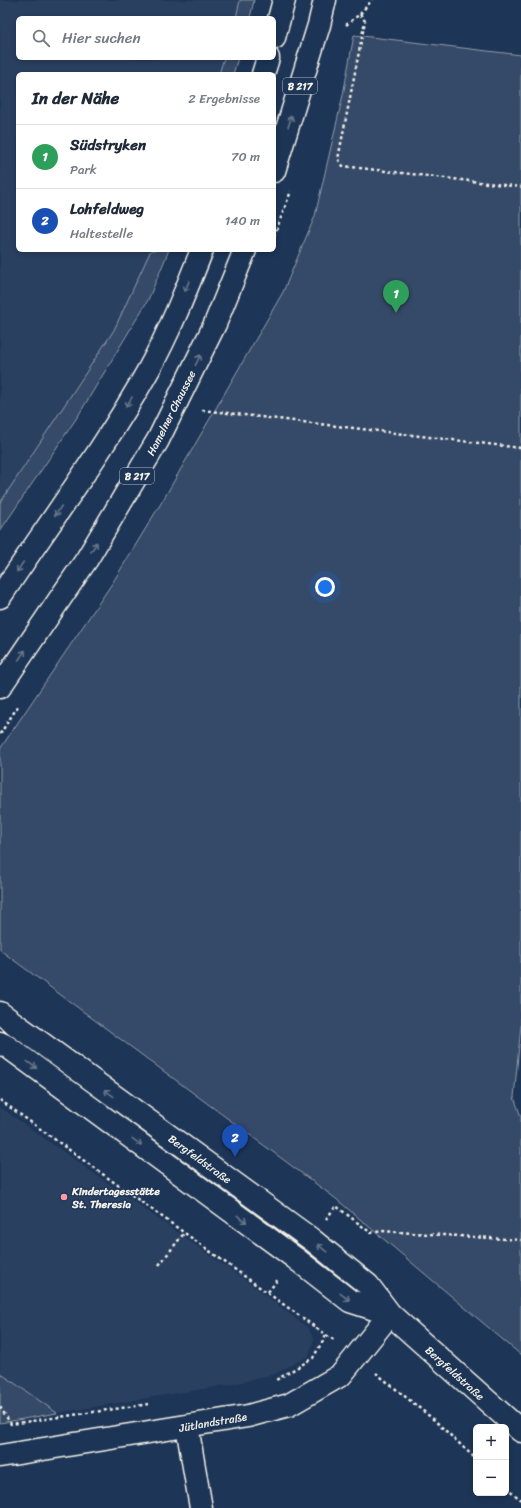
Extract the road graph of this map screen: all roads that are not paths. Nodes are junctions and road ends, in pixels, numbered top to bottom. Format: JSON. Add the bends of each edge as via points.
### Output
{"nodes":[{"id":1,"x":284,"y":0,"type":"edge"},
{"id":2,"x":325,"y":0,"type":"edge"},
{"id":3,"x":276,"y":30,"type":"edge"},
{"id":4,"x":267,"y":60,"type":"edge"},
{"id":5,"x":264,"y":72,"type":"edge"},
{"id":6,"x":276,"y":165,"type":"edge"},
{"id":7,"x":201,"y":252,"type":"edge"},
{"id":8,"x":244,"y":252,"type":"edge"},
{"id":9,"x":0,"y":597,"type":"edge"},
{"id":10,"x":0,"y":687,"type":"edge"},
{"id":11,"x":0,"y":1013,"type":"edge"},
{"id":12,"x":0,"y":1043,"type":"edge"},
{"id":13,"x":390,"y":1314,"type":"junction"},
{"id":14,"x":187,"y":1426,"type":"junction"},
{"id":15,"x":521,"y":1431,"type":"edge"},
{"id":16,"x":0,"y":1456,"type":"edge"},
{"id":17,"x":201,"y":1508,"type":"edge"}],
"edges":[{"from":1,"to":3,"type":"street"},
{"from":6,"to":2,"type":"street","number":"B 217","one_way":true},
{"from":4,"to":5,"type":"street"},
{"from":7,"to":9,"type":"street","one_way":true,"via":[[150,369]]},
{"from":10,"to":8,"type":"street","name":"Hamelner Chaussee","number":"B 217","one_way":true,"via":[[87,559],[158,440],[215,324]]},
{"from":13,"to":11,"type":"street","name":"Bergfeldstraße","one_way":true,"via":[[368,1284],[311,1239]]},
{"from":12,"to":13,"type":"street","name":"Bergfeldstraße","one_way":true,"via":[[350,1301]]},
{"from":13,"to":14,"type":"street","name":"Jütlandstraße","via":[[341,1375],[289,1405],[248,1416]]},
{"from":13,"to":15,"type":"street","name":"Bergfeldstraße"},
{"from":14,"to":16,"type":"street","name":"Jütlandstraße"},
{"from":14,"to":17,"type":"street"}]}
